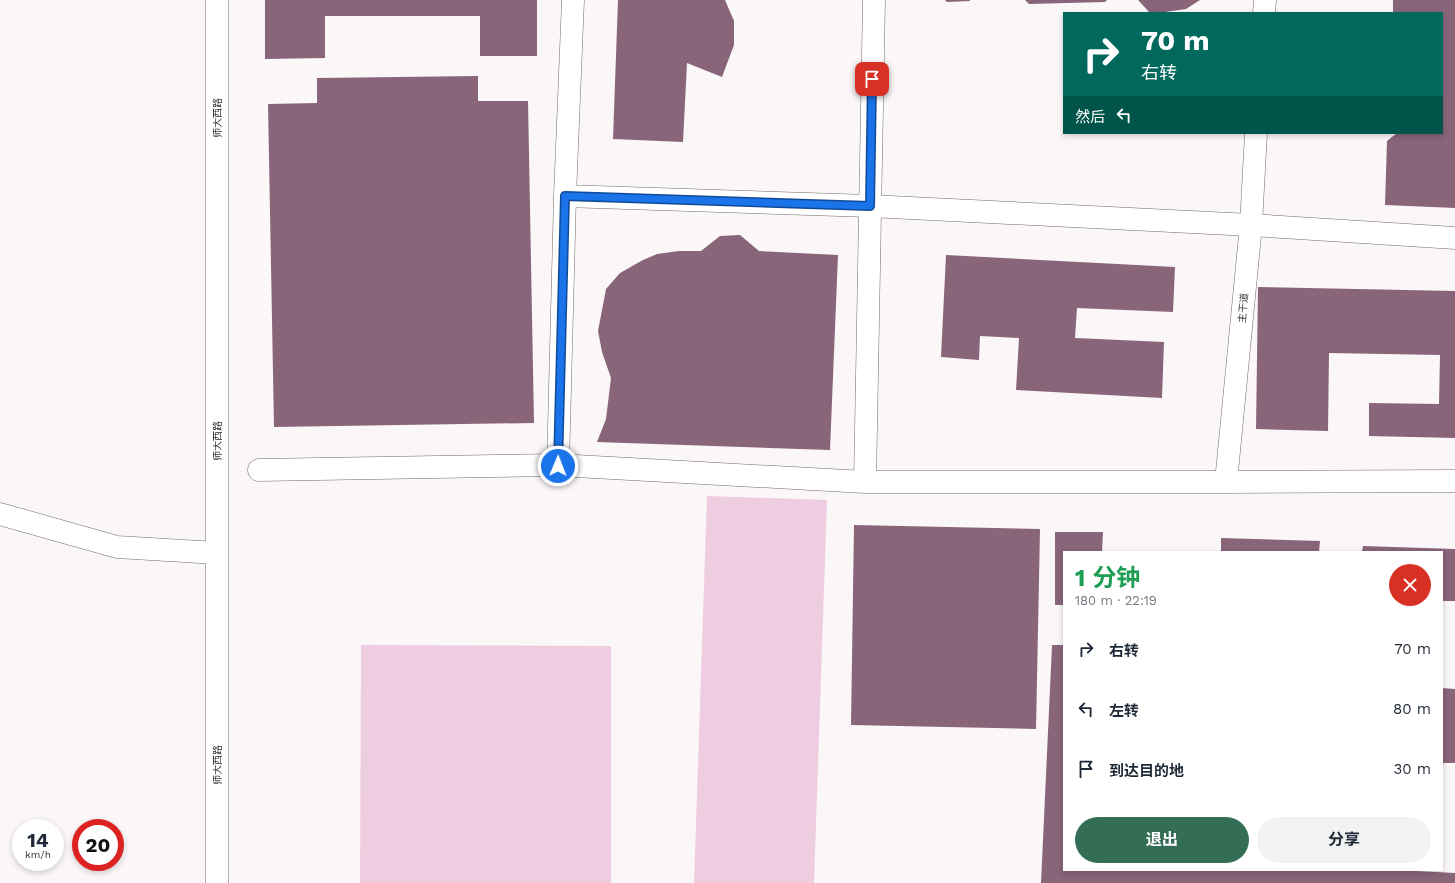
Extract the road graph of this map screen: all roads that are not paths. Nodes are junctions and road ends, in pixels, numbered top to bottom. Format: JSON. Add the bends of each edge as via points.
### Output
{"nodes":[{"id":1,"x":217,"y":0,"type":"edge"},
{"id":2,"x":573,"y":0,"type":"edge"},
{"id":3,"x":874,"y":0,"type":"edge"},
{"id":4,"x":1265,"y":0,"type":"edge"},
{"id":5,"x":1264,"y":12,"type":"edge"},
{"id":6,"x":1256,"y":134,"type":"edge"},
{"id":7,"x":565,"y":196,"type":"junction"},
{"id":8,"x":870,"y":206,"type":"junction"},
{"id":9,"x":1250,"y":225,"type":"junction"},
{"id":10,"x":1455,"y":238,"type":"edge"},
{"id":11,"x":558,"y":466,"type":"junction"},
{"id":12,"x":258,"y":470,"type":"dead end"},
{"id":13,"x":1455,"y":481,"type":"edge"},
{"id":14,"x":865,"y":482,"type":"junction"},
{"id":15,"x":1226,"y":482,"type":"junction"},
{"id":16,"x":0,"y":514,"type":"edge"},
{"id":17,"x":217,"y":553,"type":"junction"},
{"id":18,"x":217,"y":883,"type":"edge"}],
"edges":[{"from":1,"to":17,"type":"street","name":"师大西路"},
{"from":2,"to":7,"type":"street"},
{"from":3,"to":8,"type":"street"},
{"from":4,"to":5,"type":"street"},
{"from":6,"to":9,"type":"street","name":"主干道"},
{"from":7,"to":8,"type":"street"},
{"from":7,"to":11,"type":"street"},
{"from":8,"to":9,"type":"street"},
{"from":8,"to":14,"type":"street"},
{"from":9,"to":10,"type":"street"},
{"from":9,"to":15,"type":"street","name":"主干道"},
{"from":11,"to":12,"type":"street"},
{"from":11,"to":14,"type":"street"},
{"from":13,"to":15,"type":"street"},
{"from":14,"to":15,"type":"street"},
{"from":16,"to":17,"type":"street","via":[[117,547]]},
{"from":17,"to":18,"type":"street","name":"师大西路"}]}
